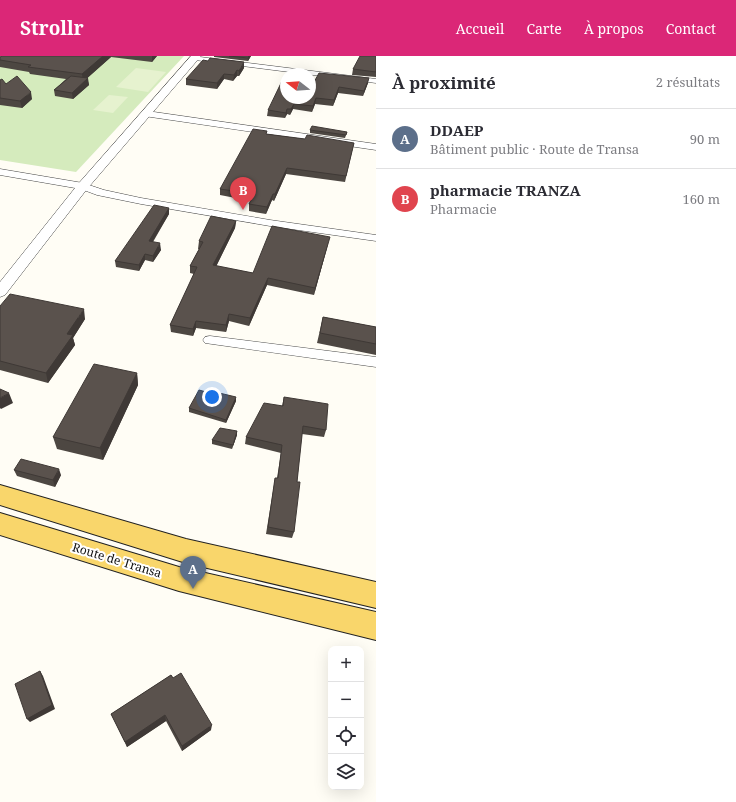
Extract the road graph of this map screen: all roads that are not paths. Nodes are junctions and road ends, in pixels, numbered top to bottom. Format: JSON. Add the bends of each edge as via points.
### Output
{"nodes":[{"id":1,"x":196,"y":57,"type":"edge"},
{"id":2,"x":376,"y":81,"type":"edge"},
{"id":3,"x":147,"y":114,"type":"junction"},
{"id":4,"x":376,"y":147,"type":"edge"},
{"id":5,"x":0,"y":172,"type":"edge"},
{"id":6,"x":83,"y":186,"type":"junction"},
{"id":7,"x":376,"y":238,"type":"edge"},
{"id":8,"x":0,"y":292,"type":"edge"},
{"id":9,"x":210,"y":340,"type":"dead end"},
{"id":10,"x":376,"y":362,"type":"edge"},
{"id":11,"x":0,"y":495,"type":"edge"},
{"id":12,"x":0,"y":524,"type":"edge"},
{"id":13,"x":376,"y":595,"type":"edge"},
{"id":14,"x":376,"y":626,"type":"edge"}],
"edges":[{"from":1,"to":2,"type":"street"},
{"from":1,"to":3,"type":"street"},
{"from":3,"to":4,"type":"street"},
{"from":3,"to":6,"type":"street"},
{"from":5,"to":6,"type":"street"},
{"from":6,"to":7,"type":"street","via":[[101,193],[141,201]]},
{"from":6,"to":8,"type":"street"},
{"from":9,"to":10,"type":"street"},
{"from":11,"to":13,"type":"main road","via":[[186,551]]},
{"from":12,"to":14,"type":"main road","name":"Route de Transa","via":[[179,579]]}]}
